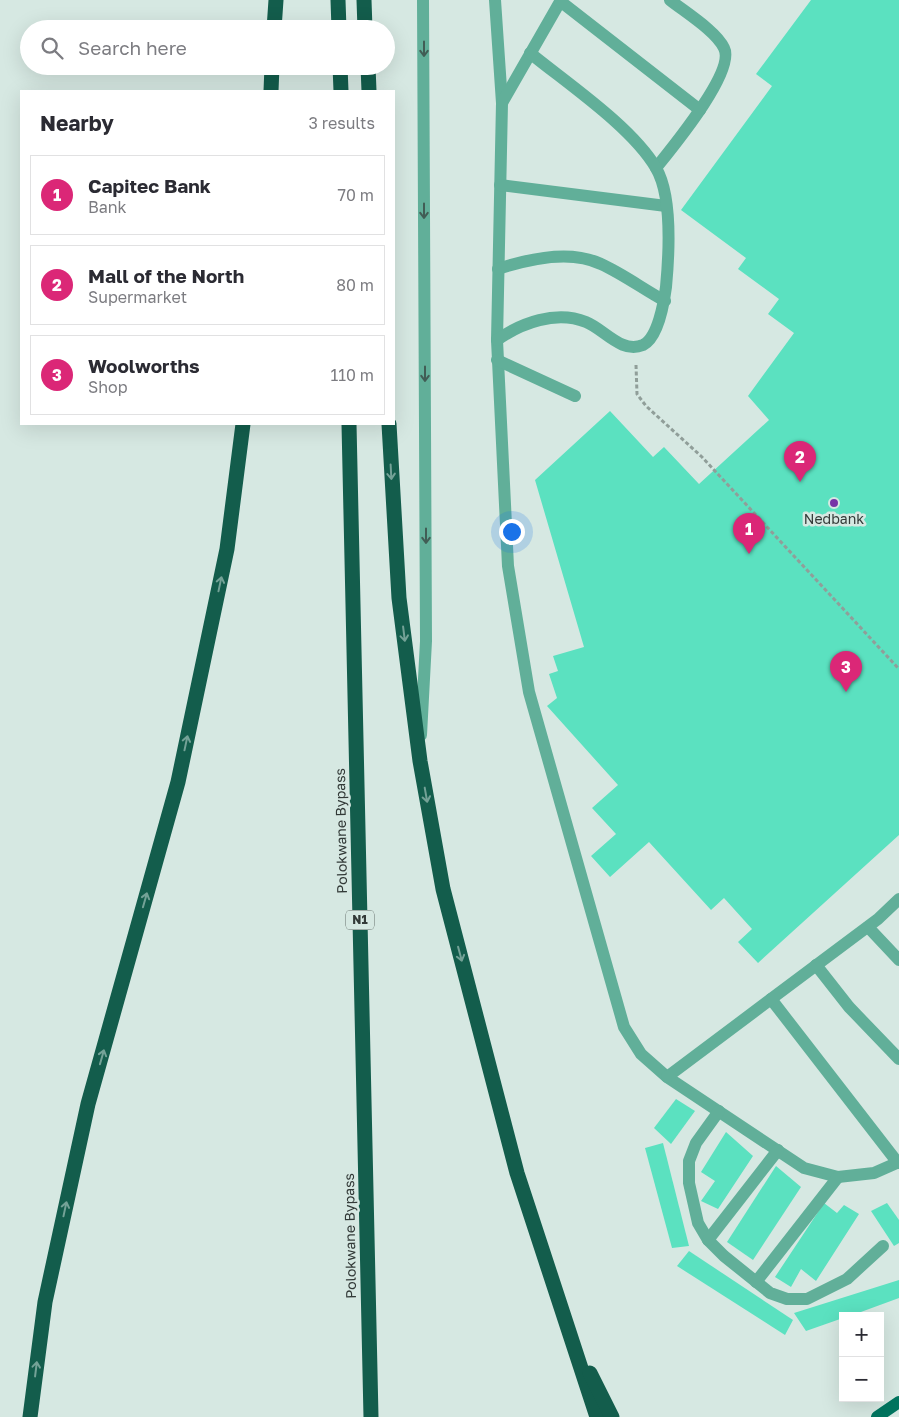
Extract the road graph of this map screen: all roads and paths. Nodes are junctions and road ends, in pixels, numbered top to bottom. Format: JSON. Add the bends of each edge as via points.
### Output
{"nodes":[{"id":1,"x":276,"y":0,"type":"edge"},
{"id":2,"x":338,"y":0,"type":"edge"},
{"id":3,"x":364,"y":0,"type":"edge"},
{"id":4,"x":423,"y":0,"type":"edge"},
{"id":5,"x":496,"y":0,"type":"edge"},
{"id":6,"x":560,"y":0,"type":"edge"},
{"id":7,"x":670,"y":0,"type":"edge"},
{"id":8,"x":275,"y":20,"type":"edge"},
{"id":9,"x":339,"y":20,"type":"edge"},
{"id":10,"x":365,"y":20,"type":"edge"},
{"id":11,"x":530,"y":53,"type":"junction"},
{"id":12,"x":272,"y":75,"type":"edge"},
{"id":13,"x":340,"y":75,"type":"edge"},
{"id":14,"x":368,"y":75,"type":"edge"},
{"id":15,"x":271,"y":90,"type":"edge"},
{"id":16,"x":340,"y":90,"type":"edge"},
{"id":17,"x":369,"y":90,"type":"edge"},
{"id":18,"x":502,"y":103,"type":"junction"},
{"id":19,"x":700,"y":110,"type":"junction"},
{"id":20,"x":656,"y":168,"type":"junction"},
{"id":21,"x":500,"y":185,"type":"junction"},
{"id":22,"x":666,"y":206,"type":"junction"},
{"id":23,"x":498,"y":269,"type":"junction"},
{"id":24,"x":664,"y":301,"type":"junction"},
{"id":25,"x":497,"y":340,"type":"junction"},
{"id":26,"x":636,"y":346,"type":"junction"},
{"id":27,"x":497,"y":360,"type":"junction"},
{"id":28,"x":575,"y":396,"type":"dead end"},
{"id":29,"x":243,"y":425,"type":"edge"},
{"id":30,"x":348,"y":425,"type":"edge"},
{"id":31,"x":388,"y":425,"type":"edge"},
{"id":32,"x":899,"y":670,"type":"edge"},
{"id":33,"x":420,"y":761,"type":"junction"},
{"id":34,"x":899,"y":899,"type":"edge"},
{"id":35,"x":868,"y":927,"type":"junction"},
{"id":36,"x":899,"y":960,"type":"edge"},
{"id":37,"x":816,"y":965,"type":"junction"},
{"id":38,"x":771,"y":999,"type":"junction"},
{"id":39,"x":899,"y":1059,"type":"edge"},
{"id":40,"x":667,"y":1077,"type":"junction"},
{"id":41,"x":719,"y":1111,"type":"junction"},
{"id":42,"x":778,"y":1150,"type":"junction"},
{"id":43,"x":899,"y":1163,"type":"edge"},
{"id":44,"x":838,"y":1176,"type":"junction"},
{"id":45,"x":708,"y":1240,"type":"junction"},
{"id":46,"x":883,"y":1246,"type":"dead end"},
{"id":47,"x":756,"y":1282,"type":"junction"},
{"id":48,"x":565,"y":1322,"type":"junction"},
{"id":49,"x":899,"y":1402,"type":"edge"},
{"id":50,"x":30,"y":1417,"type":"edge"},
{"id":51,"x":371,"y":1417,"type":"edge"},
{"id":52,"x":597,"y":1417,"type":"edge"},
{"id":53,"x":612,"y":1417,"type":"edge"},
{"id":54,"x":877,"y":1417,"type":"edge"}],
"edges":[{"from":1,"to":8,"type":"highway"},
{"from":2,"to":9,"type":"highway"},
{"from":3,"to":10,"type":"highway"},
{"from":4,"to":33,"type":"lane","one_way":true,"via":[[426,640]]},
{"from":5,"to":18,"type":"lane"},
{"from":6,"to":11,"type":"lane"},
{"from":6,"to":19,"type":"lane"},
{"from":7,"to":19,"type":"lane","via":[[725,49],[726,63],[721,77]]},
{"from":11,"to":18,"type":"lane"},
{"from":11,"to":20,"type":"lane","via":[[629,134]]},
{"from":12,"to":15,"type":"highway"},
{"from":13,"to":16,"type":"highway"},
{"from":14,"to":17,"type":"highway"},
{"from":18,"to":21,"type":"lane"},
{"from":19,"to":20,"type":"lane"},
{"from":20,"to":22,"type":"lane"},
{"from":21,"to":22,"type":"lane"},
{"from":21,"to":23,"type":"lane"},
{"from":22,"to":24,"type":"lane","via":[[669,249]]},
{"from":23,"to":24,"type":"lane","via":[[529,258],[566,256],[599,263]]},
{"from":23,"to":25,"type":"lane"},
{"from":24,"to":26,"type":"lane","via":[[653,336],[645,344]]},
{"from":25,"to":26,"type":"lane","via":[[529,323],[572,318],[587,322],[625,346]]},
{"from":25,"to":27,"type":"lane"},
{"from":26,"to":32,"type":"path","via":[[637,394],[646,406],[702,457]]},
{"from":27,"to":28,"type":"lane"},
{"from":27,"to":40,"type":"lane","via":[[508,566],[529,692],[624,1026],[641,1054]]},
{"from":50,"to":29,"type":"highway","one_way":true,"via":[[44,1302],[88,1104],[180,773],[227,549]]},
{"from":30,"to":51,"type":"highway","name":"Polokwane Bypass","number":"N1"},
{"from":31,"to":33,"type":"highway","one_way":true,"via":[[399,598]]},
{"from":33,"to":48,"type":"highway","one_way":true,"via":[[446,899],[517,1173]]},
{"from":34,"to":35,"type":"lane"},
{"from":35,"to":36,"type":"lane"},
{"from":35,"to":37,"type":"lane"},
{"from":37,"to":38,"type":"lane"},
{"from":37,"to":39,"type":"lane"},
{"from":38,"to":40,"type":"lane"},
{"from":38,"to":43,"type":"lane"},
{"from":40,"to":41,"type":"lane"},
{"from":41,"to":42,"type":"lane"},
{"from":41,"to":45,"type":"lane","via":[[696,1143],[689,1161],[689,1183],[696,1215]]},
{"from":42,"to":44,"type":"lane","via":[[804,1168]]},
{"from":42,"to":45,"type":"lane"},
{"from":43,"to":44,"type":"lane","via":[[874,1172]]},
{"from":44,"to":47,"type":"lane"},
{"from":45,"to":47,"type":"lane"},
{"from":46,"to":47,"type":"lane","via":[[847,1279],[807,1299],[788,1299]]},
{"from":48,"to":52,"type":"highway"},
{"from":48,"to":53,"type":"highway"},
{"from":49,"to":54,"type":"main road"}]}
